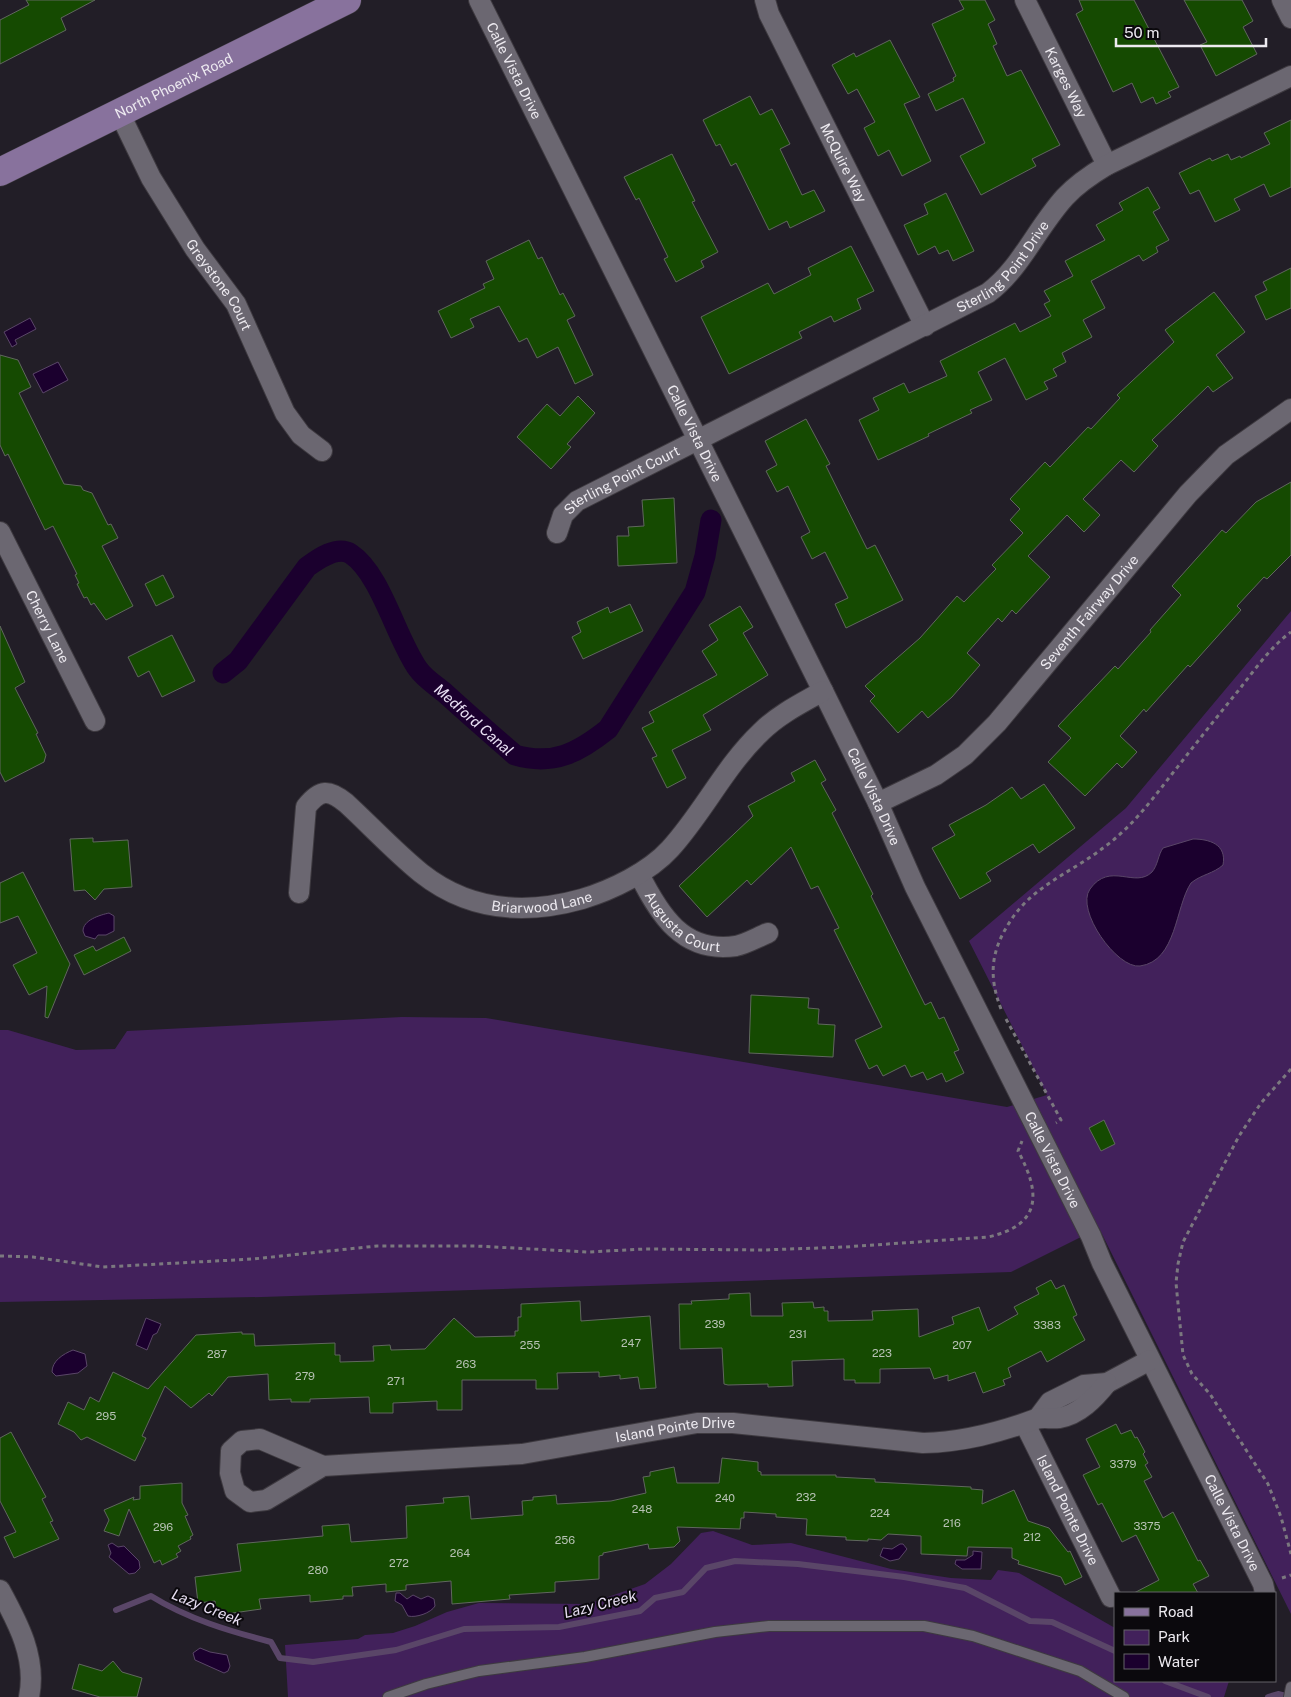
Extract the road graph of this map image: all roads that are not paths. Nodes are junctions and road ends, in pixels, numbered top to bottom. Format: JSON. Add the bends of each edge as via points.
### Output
{"nodes":[{"id":1,"x":347,"y":0,"type":"edge"},
{"id":2,"x":479,"y":0,"type":"edge"},
{"id":3,"x":765,"y":0,"type":"edge"},
{"id":4,"x":1025,"y":0,"type":"edge"},
{"id":5,"x":1282,"y":0,"type":"edge"},
{"id":6,"x":1291,"y":18,"type":"edge"},
{"id":7,"x":1291,"y":76,"type":"edge"},
{"id":8,"x":120,"y":114,"type":"junction"},
{"id":9,"x":1107,"y":164,"type":"junction"},
{"id":10,"x":0,"y":172,"type":"edge"},
{"id":11,"x":924,"y":326,"type":"junction"},
{"id":12,"x":1291,"y":409,"type":"edge"},
{"id":13,"x":699,"y":439,"type":"junction"},
{"id":14,"x":322,"y":450,"type":"dead end"},
{"id":15,"x":0,"y":532,"type":"edge"},
{"id":16,"x":556,"y":533,"type":"dead end"},
{"id":17,"x":824,"y":690,"type":"junction"},
{"id":18,"x":95,"y":721,"type":"dead end"},
{"id":19,"x":878,"y":803,"type":"junction"},
{"id":20,"x":639,"y":874,"type":"junction"},
{"id":21,"x":299,"y":893,"type":"dead end"},
{"id":22,"x":768,"y":933,"type":"dead end"},
{"id":23,"x":1150,"y":1360,"type":"junction"},
{"id":24,"x":1031,"y":1421,"type":"junction"},
{"id":25,"x":322,"y":1466,"type":"dead end"},
{"id":26,"x":0,"y":1590,"type":"edge"},
{"id":27,"x":1265,"y":1592,"type":"edge"},
{"id":28,"x":1111,"y":1597,"type":"dead end"},
{"id":29,"x":1291,"y":1688,"type":"edge"},
{"id":30,"x":29,"y":1697,"type":"edge"},
{"id":31,"x":388,"y":1697,"type":"edge"},
{"id":32,"x":1124,"y":1697,"type":"edge"},
{"id":33,"x":1289,"y":1697,"type":"edge"}],
"edges":[{"from":1,"to":8,"type":"main road","name":"North Phoenix Road"},
{"from":2,"to":13,"type":"street","name":"Calle Vista Drive"},
{"from":3,"to":11,"type":"street","name":"McQuire Way","via":[[769,14]]},
{"from":4,"to":9,"type":"street","name":"Karges Way"},
{"from":5,"to":6,"type":"street"},
{"from":7,"to":9,"type":"street","name":"Sterling Point Drive"},
{"from":8,"to":10,"type":"main road","name":"North Phoenix Road"},
{"from":8,"to":14,"type":"street","name":"Greystone Court","via":[[151,178],[195,249],[236,304],[285,412],[301,435]]},
{"from":9,"to":11,"type":"street","name":"Sterling Point Drive","via":[[1082,180],[1065,197],[1004,281],[988,293]]},
{"from":11,"to":13,"type":"street","name":"Sterling Point Drive"},
{"from":12,"to":19,"type":"street","name":"Seventh Fairway Drive","via":[[1226,455],[1188,494],[997,723],[965,755],[936,775]]},
{"from":13,"to":16,"type":"street","name":"Sterling Point Court","via":[[577,501],[563,515]]},
{"from":13,"to":17,"type":"street","name":"Calle Vista Drive"},
{"from":15,"to":18,"type":"street","name":"Cherry Lane"},
{"from":17,"to":19,"type":"street","name":"Calle Vista Drive"},
{"from":17,"to":20,"type":"street","name":"Briarwood Lane","via":[[782,714],[761,732],[669,851]]},
{"from":19,"to":23,"type":"street","name":"Calle Vista Drive","via":[[915,887]]},
{"from":20,"to":21,"type":"street","name":"Briarwood Lane","via":[[595,895],[564,904],[515,909],[489,906],[466,899],[421,874],[346,803],[335,794],[324,793],[315,796],[306,808]]},
{"from":20,"to":22,"type":"street","name":"Augusta Court","via":[[654,904],[671,926],[691,940],[737,946]]},
{"from":23,"to":24,"type":"street","via":[[1107,1383],[1084,1385],[1050,1402]]},
{"from":23,"to":27,"type":"street","name":"Calle Vista Drive"},
{"from":24,"to":25,"type":"street","name":"Island Pointe Drive","via":[[974,1438],[923,1443],[733,1423],[697,1423],[522,1454]]},
{"from":24,"to":28,"type":"street","name":"Island Pointe Drive"},
{"from":26,"to":30,"type":"street","via":[[25,1644],[31,1670]]},
{"from":29,"to":33,"type":"lane"},
{"from":31,"to":32,"type":"lane","via":[[479,1671],[585,1657],[716,1632],[769,1626],[924,1626],[973,1636],[1080,1671]]}]}
